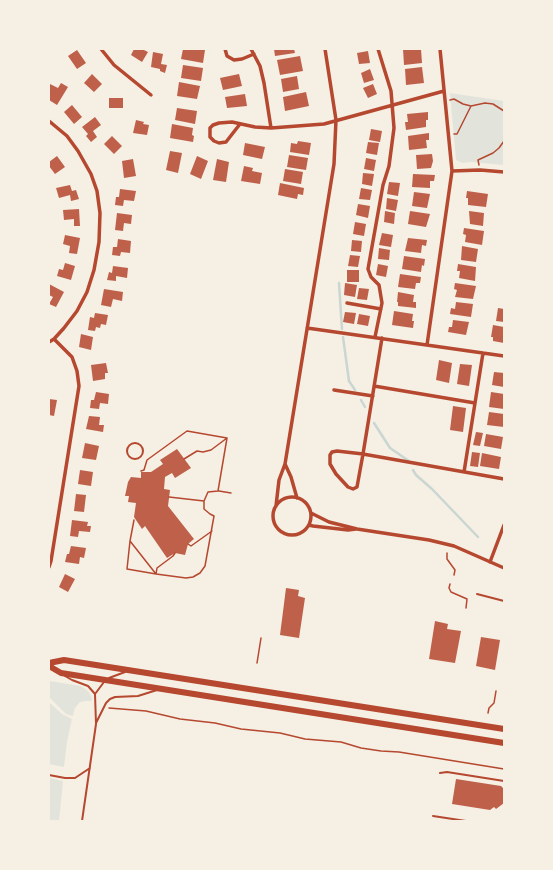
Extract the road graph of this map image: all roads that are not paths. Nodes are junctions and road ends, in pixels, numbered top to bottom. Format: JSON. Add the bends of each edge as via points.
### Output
{"nodes":[{"id":1,"x":102,"y":49,"type":"edge"},
{"id":2,"x":225,"y":49,"type":"edge"},
{"id":3,"x":251,"y":49,"type":"edge"},
{"id":4,"x":325,"y":49,"type":"edge"},
{"id":5,"x":378,"y":49,"type":"edge"},
{"id":6,"x":440,"y":49,"type":"edge"},
{"id":7,"x":254,"y":54,"type":"junction"},
{"id":8,"x":444,"y":91,"type":"junction"},
{"id":9,"x":151,"y":95,"type":"dead end"},
{"id":10,"x":392,"y":105,"type":"junction"},
{"id":11,"x":336,"y":120,"type":"junction"},
{"id":12,"x":49,"y":121,"type":"edge"},
{"id":13,"x":240,"y":124,"type":"junction"},
{"id":14,"x":271,"y":128,"type":"junction"},
{"id":15,"x":452,"y":171,"type":"junction"},
{"id":16,"x":504,"y":172,"type":"edge"},
{"id":17,"x":347,"y":303,"type":"dead end"},
{"id":18,"x":380,"y":310,"type":"junction"},
{"id":19,"x":307,"y":328,"type":"junction"},
{"id":20,"x":375,"y":337,"type":"junction"},
{"id":21,"x":382,"y":338,"type":"junction"},
{"id":22,"x":54,"y":339,"type":"junction"},
{"id":23,"x":49,"y":342,"type":"edge"},
{"id":24,"x":427,"y":345,"type":"junction"},
{"id":25,"x":483,"y":353,"type":"junction"},
{"id":26,"x":504,"y":356,"type":"edge"},
{"id":27,"x":374,"y":386,"type":"junction"},
{"id":28,"x":334,"y":390,"type":"dead end"},
{"id":29,"x":372,"y":396,"type":"junction"},
{"id":30,"x":475,"y":403,"type":"junction"},
{"id":31,"x":142,"y":452,"type":"joint"},
{"id":32,"x":363,"y":454,"type":"junction"},
{"id":33,"x":285,"y":464,"type":"junction"},
{"id":34,"x":464,"y":472,"type":"junction"},
{"id":35,"x":504,"y":479,"type":"edge"},
{"id":36,"x":297,"y":498,"type":"junction"},
{"id":37,"x":276,"y":506,"type":"junction"},
{"id":38,"x":311,"y":513,"type":"junction"},
{"id":39,"x":309,"y":525,"type":"junction"},
{"id":40,"x":504,"y":525,"type":"edge"},
{"id":41,"x":357,"y":529,"type":"junction"},
{"id":42,"x":490,"y":562,"type":"junction"},
{"id":43,"x":49,"y":568,"type":"edge"},
{"id":44,"x":504,"y":568,"type":"edge"},
{"id":45,"x":477,"y":594,"type":"dead end"},
{"id":46,"x":504,"y":601,"type":"edge"},
{"id":47,"x":49,"y":663,"type":"edge"},
{"id":48,"x":49,"y":666,"type":"edge"},
{"id":49,"x":130,"y":670,"type":"junction"},
{"id":50,"x":61,"y":673,"type":"junction"},
{"id":51,"x":105,"y":680,"type":"junction"},
{"id":52,"x":161,"y":689,"type":"junction"},
{"id":53,"x":96,"y":694,"type":"junction"},
{"id":54,"x":96,"y":724,"type":"junction"},
{"id":55,"x":504,"y":729,"type":"edge"},
{"id":56,"x":504,"y":742,"type":"edge"},
{"id":57,"x":90,"y":768,"type":"junction"},
{"id":58,"x":440,"y":773,"type":"dead end"},
{"id":59,"x":49,"y":775,"type":"edge"},
{"id":60,"x":504,"y":781,"type":"edge"},
{"id":61,"x":433,"y":816,"type":"dead end"},
{"id":62,"x":82,"y":821,"type":"edge"},
{"id":63,"x":466,"y":821,"type":"edge"}],
"edges":[{"from":1,"to":9,"type":"street","via":[[114,65]]},
{"from":2,"to":7,"type":"street","via":[[227,56],[234,60]]},
{"from":3,"to":7,"type":"street"},
{"from":4,"to":11,"type":"street"},
{"from":5,"to":10,"type":"street","via":[[391,91]]},
{"from":6,"to":8,"type":"street"},
{"from":7,"to":14,"type":"street","via":[[264,83]]},
{"from":8,"to":10,"type":"street"},
{"from":8,"to":15,"type":"street"},
{"from":10,"to":11,"type":"street"},
{"from":10,"to":18,"type":"street","via":[[394,128],[389,166],[383,185],[368,269],[371,277],[379,285],[382,303]]},
{"from":11,"to":14,"type":"street","via":[[324,124]]},
{"from":11,"to":19,"type":"street","via":[[334,164]]},
{"from":12,"to":22,"type":"street","via":[[67,136],[91,174],[100,213],[99,242],[87,292],[77,311]]},
{"from":13,"to":13,"type":"street","via":[[226,142],[219,143],[210,137],[213,125],[224,122]]},
{"from":13,"to":14,"type":"street"},
{"from":15,"to":16,"type":"street"},
{"from":15,"to":24,"type":"street"},
{"from":17,"to":18,"type":"street"},
{"from":18,"to":20,"type":"street"},
{"from":19,"to":20,"type":"street"},
{"from":19,"to":33,"type":"street"},
{"from":20,"to":21,"type":"street"},
{"from":21,"to":24,"type":"street"},
{"from":21,"to":27,"type":"street"},
{"from":22,"to":23,"type":"street"},
{"from":22,"to":43,"type":"street","via":[[72,357],[79,386]]},
{"from":24,"to":25,"type":"street"},
{"from":25,"to":26,"type":"street"},
{"from":25,"to":30,"type":"street"},
{"from":27,"to":29,"type":"street"},
{"from":27,"to":30,"type":"street"},
{"from":28,"to":29,"type":"street"},
{"from":29,"to":32,"type":"street"},
{"from":30,"to":34,"type":"street"},
{"from":31,"to":31,"type":"lane","via":[[141,456],[133,459],[129,457],[127,449],[130,445],[138,444]]},
{"from":32,"to":32,"type":"street","via":[[337,451],[330,455],[330,464],[336,474],[343,483],[353,489],[357,487]]},
{"from":32,"to":34,"type":"street"},
{"from":33,"to":36,"type":"street"},
{"from":33,"to":37,"type":"street","via":[[279,480]]},
{"from":34,"to":35,"type":"street"},
{"from":36,"to":37,"type":"street","via":[[285,498]]},
{"from":36,"to":38,"type":"street","via":[[306,503]]},
{"from":37,"to":39,"type":"street","via":[[275,524],[284,533],[295,535]]},
{"from":38,"to":39,"type":"street"},
{"from":38,"to":41,"type":"street","via":[[329,522]]},
{"from":39,"to":41,"type":"street"},
{"from":40,"to":42,"type":"street"},
{"from":41,"to":42,"type":"street","via":[[454,546]]},
{"from":42,"to":44,"type":"street"},
{"from":45,"to":46,"type":"lane"},
{"from":47,"to":49,"type":"main road","via":[[64,660]]},
{"from":48,"to":50,"type":"main road"},
{"from":49,"to":51,"type":"lane"},
{"from":49,"to":55,"type":"main road"},
{"from":50,"to":51,"type":"main road"},
{"from":50,"to":53,"type":"lane","via":[[88,686]]},
{"from":51,"to":52,"type":"main road"},
{"from":51,"to":53,"type":"lane"},
{"from":52,"to":54,"type":"lane","via":[[138,696],[110,699]]},
{"from":52,"to":56,"type":"main road"},
{"from":53,"to":54,"type":"lane"},
{"from":54,"to":57,"type":"lane"},
{"from":57,"to":59,"type":"lane","via":[[74,778]]},
{"from":57,"to":62,"type":"lane"},
{"from":58,"to":60,"type":"lane"},
{"from":61,"to":63,"type":"lane"}]}
